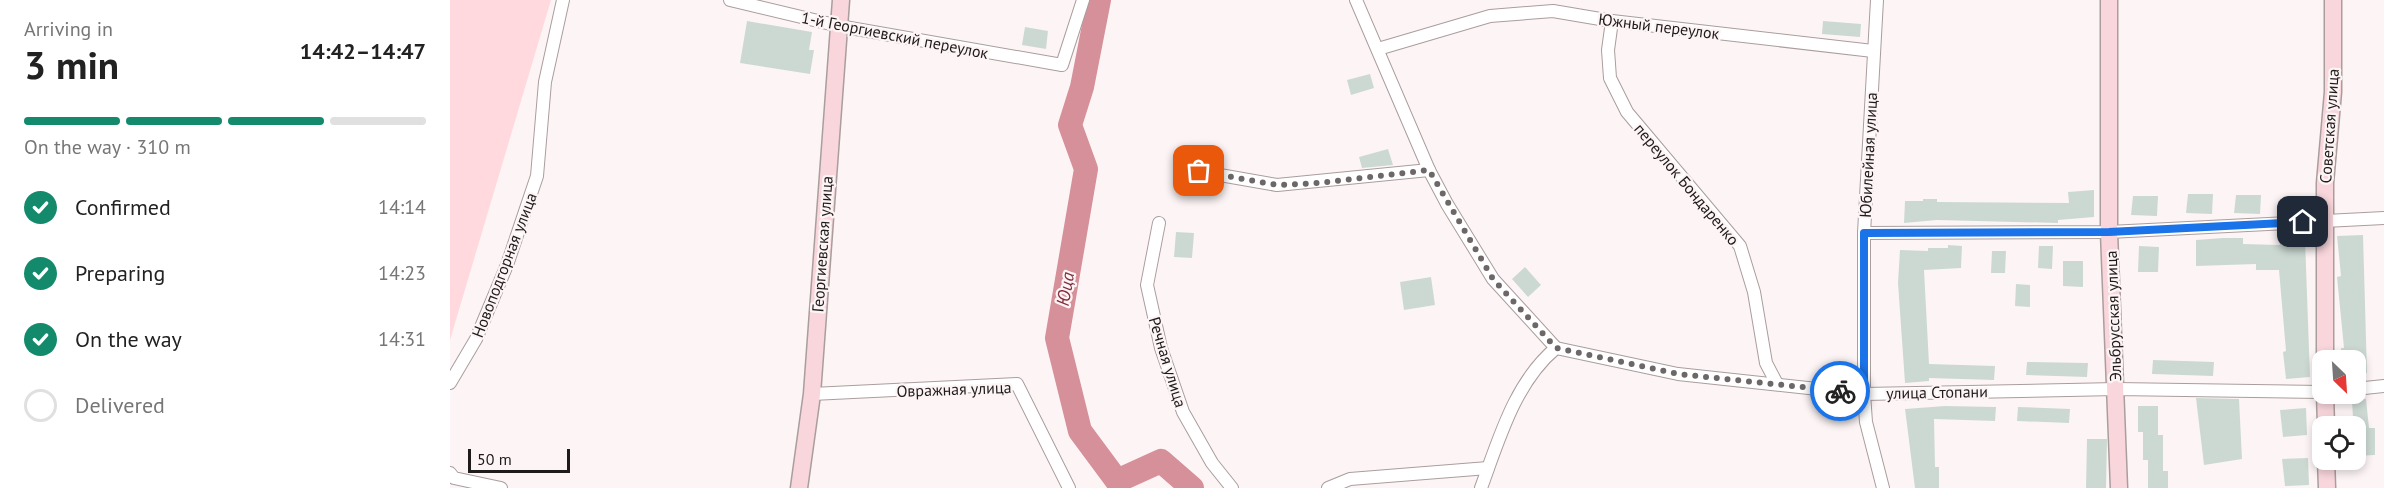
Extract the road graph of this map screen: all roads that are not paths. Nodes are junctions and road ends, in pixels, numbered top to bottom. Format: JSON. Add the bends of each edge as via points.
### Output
{"nodes":[{"id":1,"x":563,"y":0,"type":"edge"},
{"id":2,"x":730,"y":0,"type":"edge"},
{"id":3,"x":841,"y":0,"type":"edge"},
{"id":4,"x":1083,"y":0,"type":"edge"},
{"id":5,"x":1356,"y":0,"type":"edge"},
{"id":6,"x":1877,"y":0,"type":"edge"},
{"id":7,"x":2109,"y":0,"type":"edge"},
{"id":8,"x":2333,"y":0,"type":"edge"},
{"id":9,"x":1612,"y":21,"type":"junction"},
{"id":10,"x":839,"y":26,"type":"junction"},
{"id":11,"x":1378,"y":49,"type":"junction"},
{"id":12,"x":1873,"y":51,"type":"junction"},
{"id":13,"x":1180,"y":168,"type":"dead end"},
{"id":14,"x":1429,"y":170,"type":"junction"},
{"id":15,"x":2384,"y":218,"type":"edge"},
{"id":16,"x":2325,"y":220,"type":"junction"},
{"id":17,"x":1160,"y":223,"type":"dead end"},
{"id":18,"x":2109,"y":232,"type":"junction"},
{"id":19,"x":1864,"y":233,"type":"junction"},
{"id":20,"x":1556,"y":348,"type":"junction"},
{"id":21,"x":2325,"y":350,"type":"edge"},
{"id":22,"x":450,"y":383,"type":"edge"},
{"id":23,"x":1778,"y":384,"type":"junction"},
{"id":24,"x":2384,"y":386,"type":"edge"},
{"id":25,"x":2366,"y":388,"type":"edge"},
{"id":26,"x":2116,"y":389,"type":"junction"},
{"id":27,"x":2312,"y":392,"type":"edge"},
{"id":28,"x":812,"y":394,"type":"junction"},
{"id":29,"x":1864,"y":394,"type":"junction"},
{"id":30,"x":1488,"y":468,"type":"junction"},
{"id":31,"x":2326,"y":470,"type":"edge"},
{"id":32,"x":450,"y":473,"type":"edge"},
{"id":33,"x":501,"y":488,"type":"edge"},
{"id":34,"x":799,"y":488,"type":"edge"},
{"id":35,"x":1069,"y":488,"type":"edge"},
{"id":36,"x":1232,"y":488,"type":"edge"},
{"id":37,"x":1328,"y":488,"type":"edge"},
{"id":38,"x":1481,"y":488,"type":"edge"},
{"id":39,"x":1883,"y":488,"type":"edge"},
{"id":40,"x":2119,"y":488,"type":"edge"},
{"id":41,"x":2327,"y":488,"type":"edge"}],
"edges":[{"from":1,"to":22,"type":"street","name":"Новоподгорная улица","via":[[546,82],[537,176],[507,265],[476,339]]},
{"from":2,"to":10,"type":"street","name":"1-й Георгиевский переулок"},
{"from":3,"to":10,"type":"street","name":"Георгиевская улица"},
{"from":4,"to":10,"type":"street","name":"1-й Георгиевский переулок","via":[[1062,65]]},
{"from":5,"to":11,"type":"street"},
{"from":6,"to":12,"type":"street","name":"Юбилейная улица"},
{"from":7,"to":18,"type":"street","name":"Эльбрусская улица"},
{"from":8,"to":16,"type":"street","name":"Советская улица","via":[[2333,92]]},
{"from":9,"to":11,"type":"street","name":"Южный переулок","via":[[1553,11],[1490,16]]},
{"from":9,"to":12,"type":"street","name":"Южный переулок"},
{"from":9,"to":23,"type":"street","name":"переулок Бондаренко","via":[[1610,78],[1627,112],[1740,246],[1754,292],[1766,363]]},
{"from":10,"to":28,"type":"street","name":"Георгиевская улица"},
{"from":11,"to":14,"type":"street"},
{"from":12,"to":19,"type":"street","name":"Юбилейная улица"},
{"from":13,"to":14,"type":"street","via":[[1277,185]]},
{"from":14,"to":20,"type":"street","via":[[1493,279]]},
{"from":15,"to":16,"type":"street"},
{"from":16,"to":18,"type":"street"},
{"from":16,"to":21,"type":"street","name":"Советская улица"},
{"from":17,"to":36,"type":"street","name":"Речная улица","via":[[1147,285],[1161,348],[1183,412],[1212,463]]},
{"from":18,"to":19,"type":"street"},
{"from":18,"to":26,"type":"street","name":"Эльбрусская улица"},
{"from":19,"to":29,"type":"street","name":"Юбилейная улица"},
{"from":20,"to":23,"type":"street","name":"улица Стопани","via":[[1678,374]]},
{"from":20,"to":30,"type":"street","via":[[1540,361],[1514,403]]},
{"from":23,"to":29,"type":"street","name":"улица Стопани"},
{"from":24,"to":25,"type":"street"},
{"from":26,"to":27,"type":"street","name":"улица Стопани"},
{"from":26,"to":29,"type":"street","name":"улица Стопани"},
{"from":26,"to":40,"type":"street","name":"Эльбрусская улица"},
{"from":28,"to":34,"type":"street","name":"Георгиевская улица"},
{"from":28,"to":35,"type":"street","name":"Овражная улица","via":[[1017,384]]},
{"from":29,"to":39,"type":"street","name":"Юбилейная улица","via":[[1866,422]]},
{"from":30,"to":37,"type":"street","via":[[1350,479]]},
{"from":30,"to":38,"type":"street"},
{"from":31,"to":41,"type":"street"},
{"from":32,"to":33,"type":"street","via":[[453,478]]}]}
